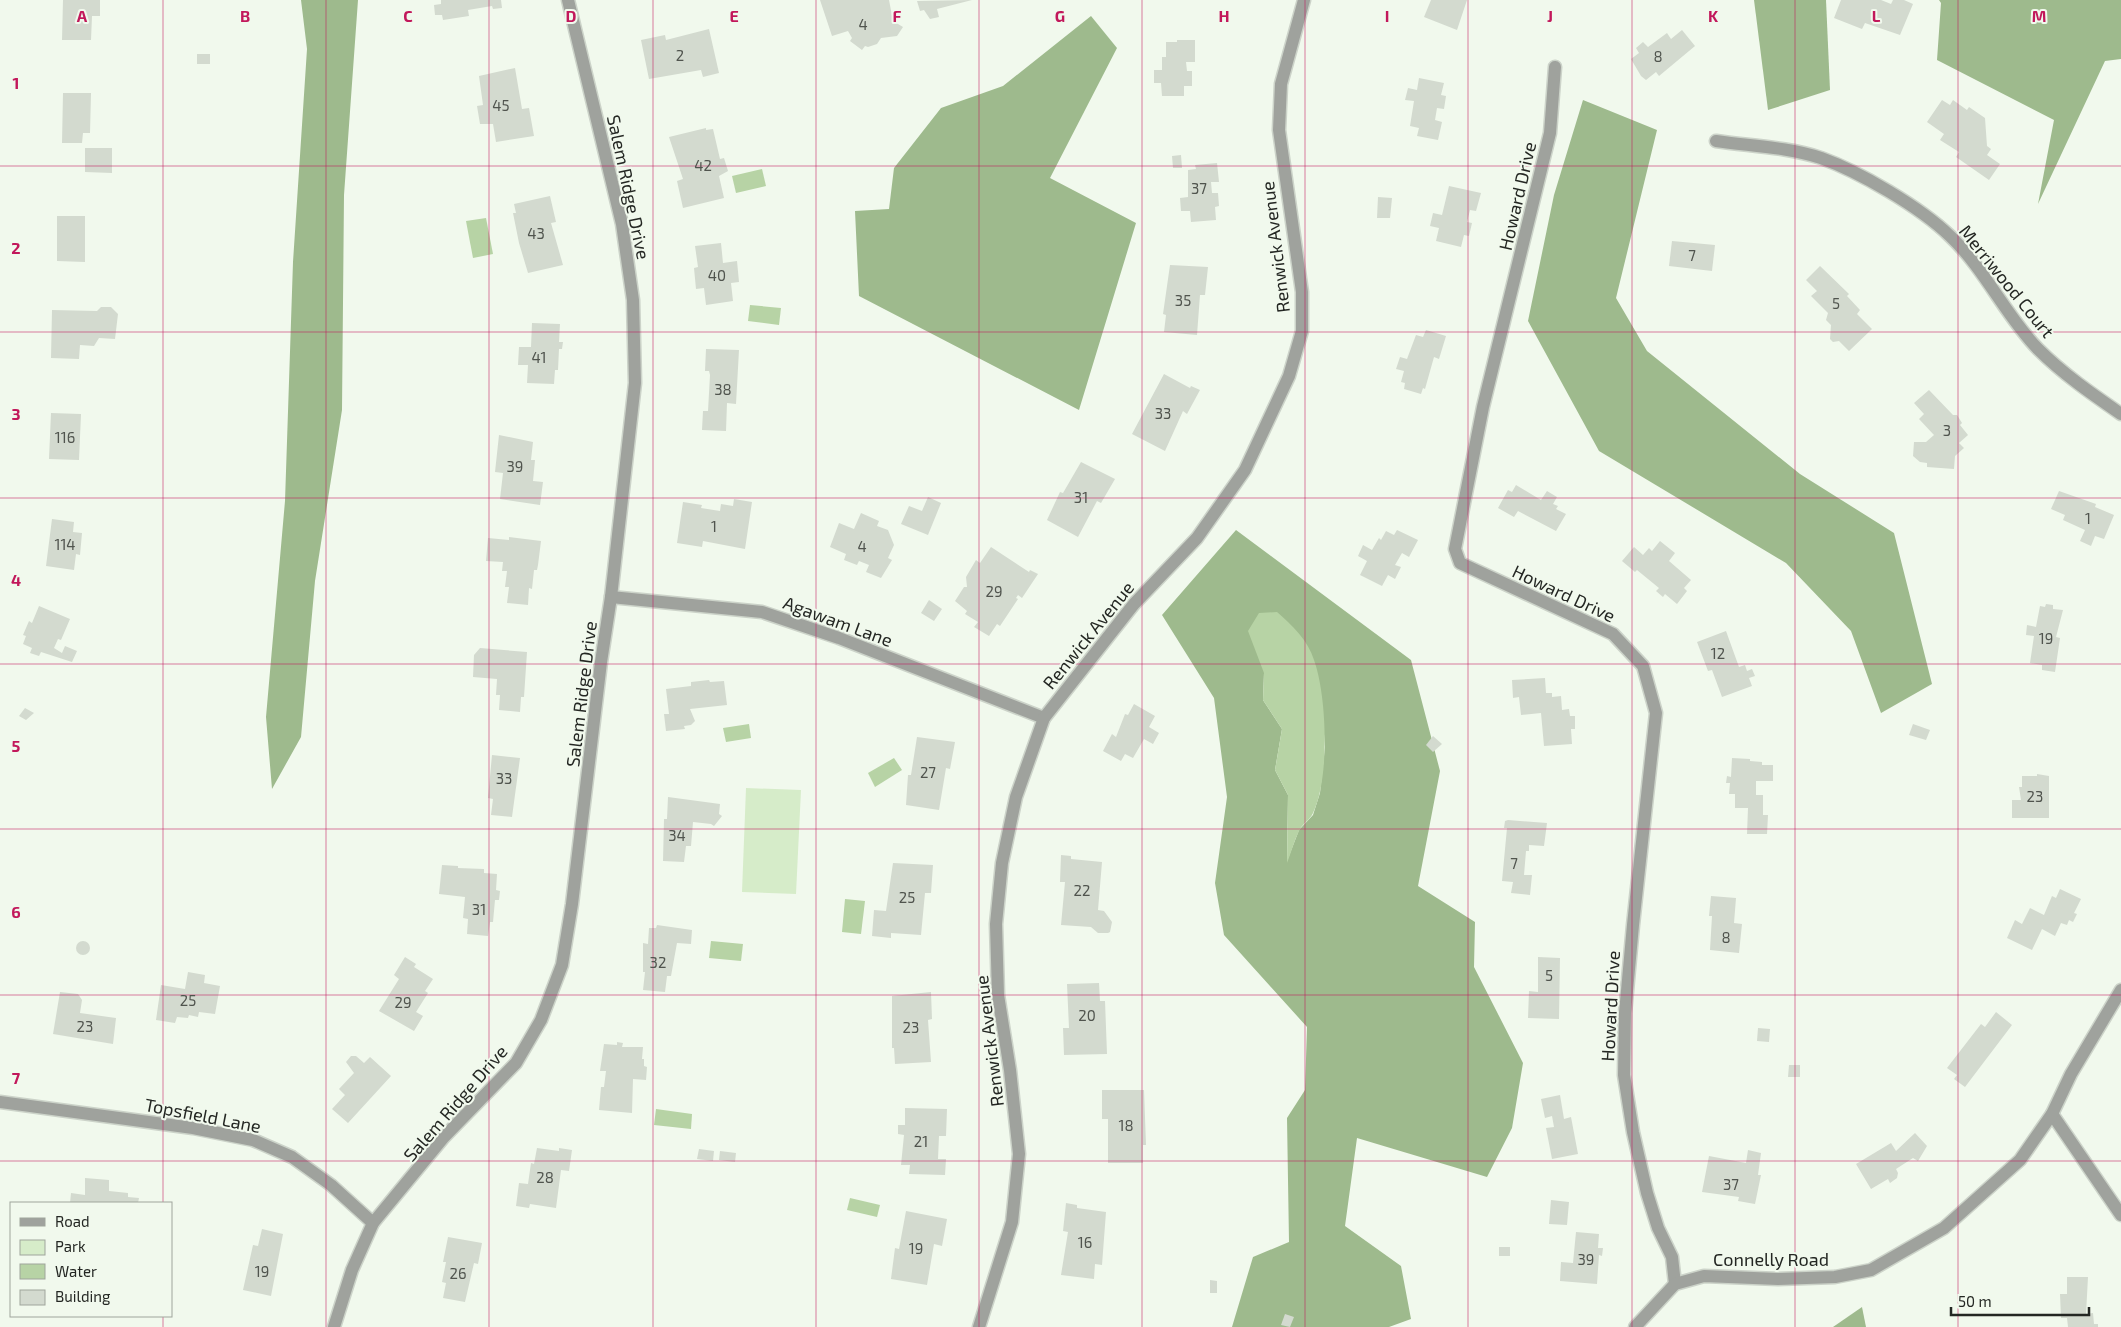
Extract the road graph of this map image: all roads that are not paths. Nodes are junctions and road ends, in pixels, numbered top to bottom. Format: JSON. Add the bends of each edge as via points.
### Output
{"nodes":[{"id":1,"x":568,"y":0,"type":"edge"},
{"id":2,"x":1304,"y":0,"type":"edge"},
{"id":3,"x":1555,"y":67,"type":"dead end"},
{"id":4,"x":1716,"y":141,"type":"dead end"},
{"id":5,"x":2121,"y":414,"type":"edge"},
{"id":6,"x":611,"y":597,"type":"junction"},
{"id":7,"x":1044,"y":718,"type":"junction"},
{"id":8,"x":2121,"y":990,"type":"edge"},
{"id":9,"x":0,"y":1102,"type":"edge"},
{"id":10,"x":2052,"y":1114,"type":"junction"},
{"id":11,"x":2121,"y":1216,"type":"edge"},
{"id":12,"x":373,"y":1223,"type":"junction"},
{"id":13,"x":1675,"y":1284,"type":"junction"},
{"id":14,"x":334,"y":1327,"type":"edge"},
{"id":15,"x":979,"y":1327,"type":"edge"},
{"id":16,"x":1635,"y":1327,"type":"edge"}],
"edges":[{"from":1,"to":6,"type":"street","name":"Salem Ridge Drive","via":[[622,224],[633,300],[635,383]]},
{"from":2,"to":7,"type":"street","name":"Renwick Avenue","via":[[1280,84],[1279,130],[1302,292],[1302,331],[1289,376],[1245,470],[1198,538],[1134,604]]},
{"from":3,"to":13,"type":"street","name":"Howard Drive","via":[[1550,133],[1483,407],[1455,548],[1460,563],[1613,634],[1643,666],[1656,713],[1631,944],[1624,1075],[1647,1193],[1672,1257]]},
{"from":4,"to":5,"type":"street","name":"Merriwood Court","via":[[1820,158],[1909,205],[1949,236],[1981,272],[2037,348],[2076,383]]},
{"from":6,"to":7,"type":"street","name":"Agawam Lane","via":[[762,612],[839,638]]},
{"from":6,"to":12,"type":"street","name":"Salem Ridge Drive","via":[[572,904],[558,975],[541,1020],[516,1063],[444,1137]]},
{"from":7,"to":15,"type":"street","name":"Renwick Avenue","via":[[1016,797],[1002,863],[996,924],[998,995],[1019,1154],[1012,1222]]},
{"from":8,"to":10,"type":"street","name":"Connelly Road"},
{"from":9,"to":12,"type":"street","name":"Topsfield Lane","via":[[193,1128],[253,1140],[292,1157],[331,1185]]},
{"from":10,"to":11,"type":"street"},
{"from":10,"to":13,"type":"street","name":"Connelly Road","via":[[2020,1160],[1981,1197],[1944,1228],[1871,1270],[1834,1277],[1704,1276]]},
{"from":12,"to":14,"type":"street","name":"Salem Ridge Drive","via":[[352,1270]]},
{"from":13,"to":16,"type":"street"}]}
